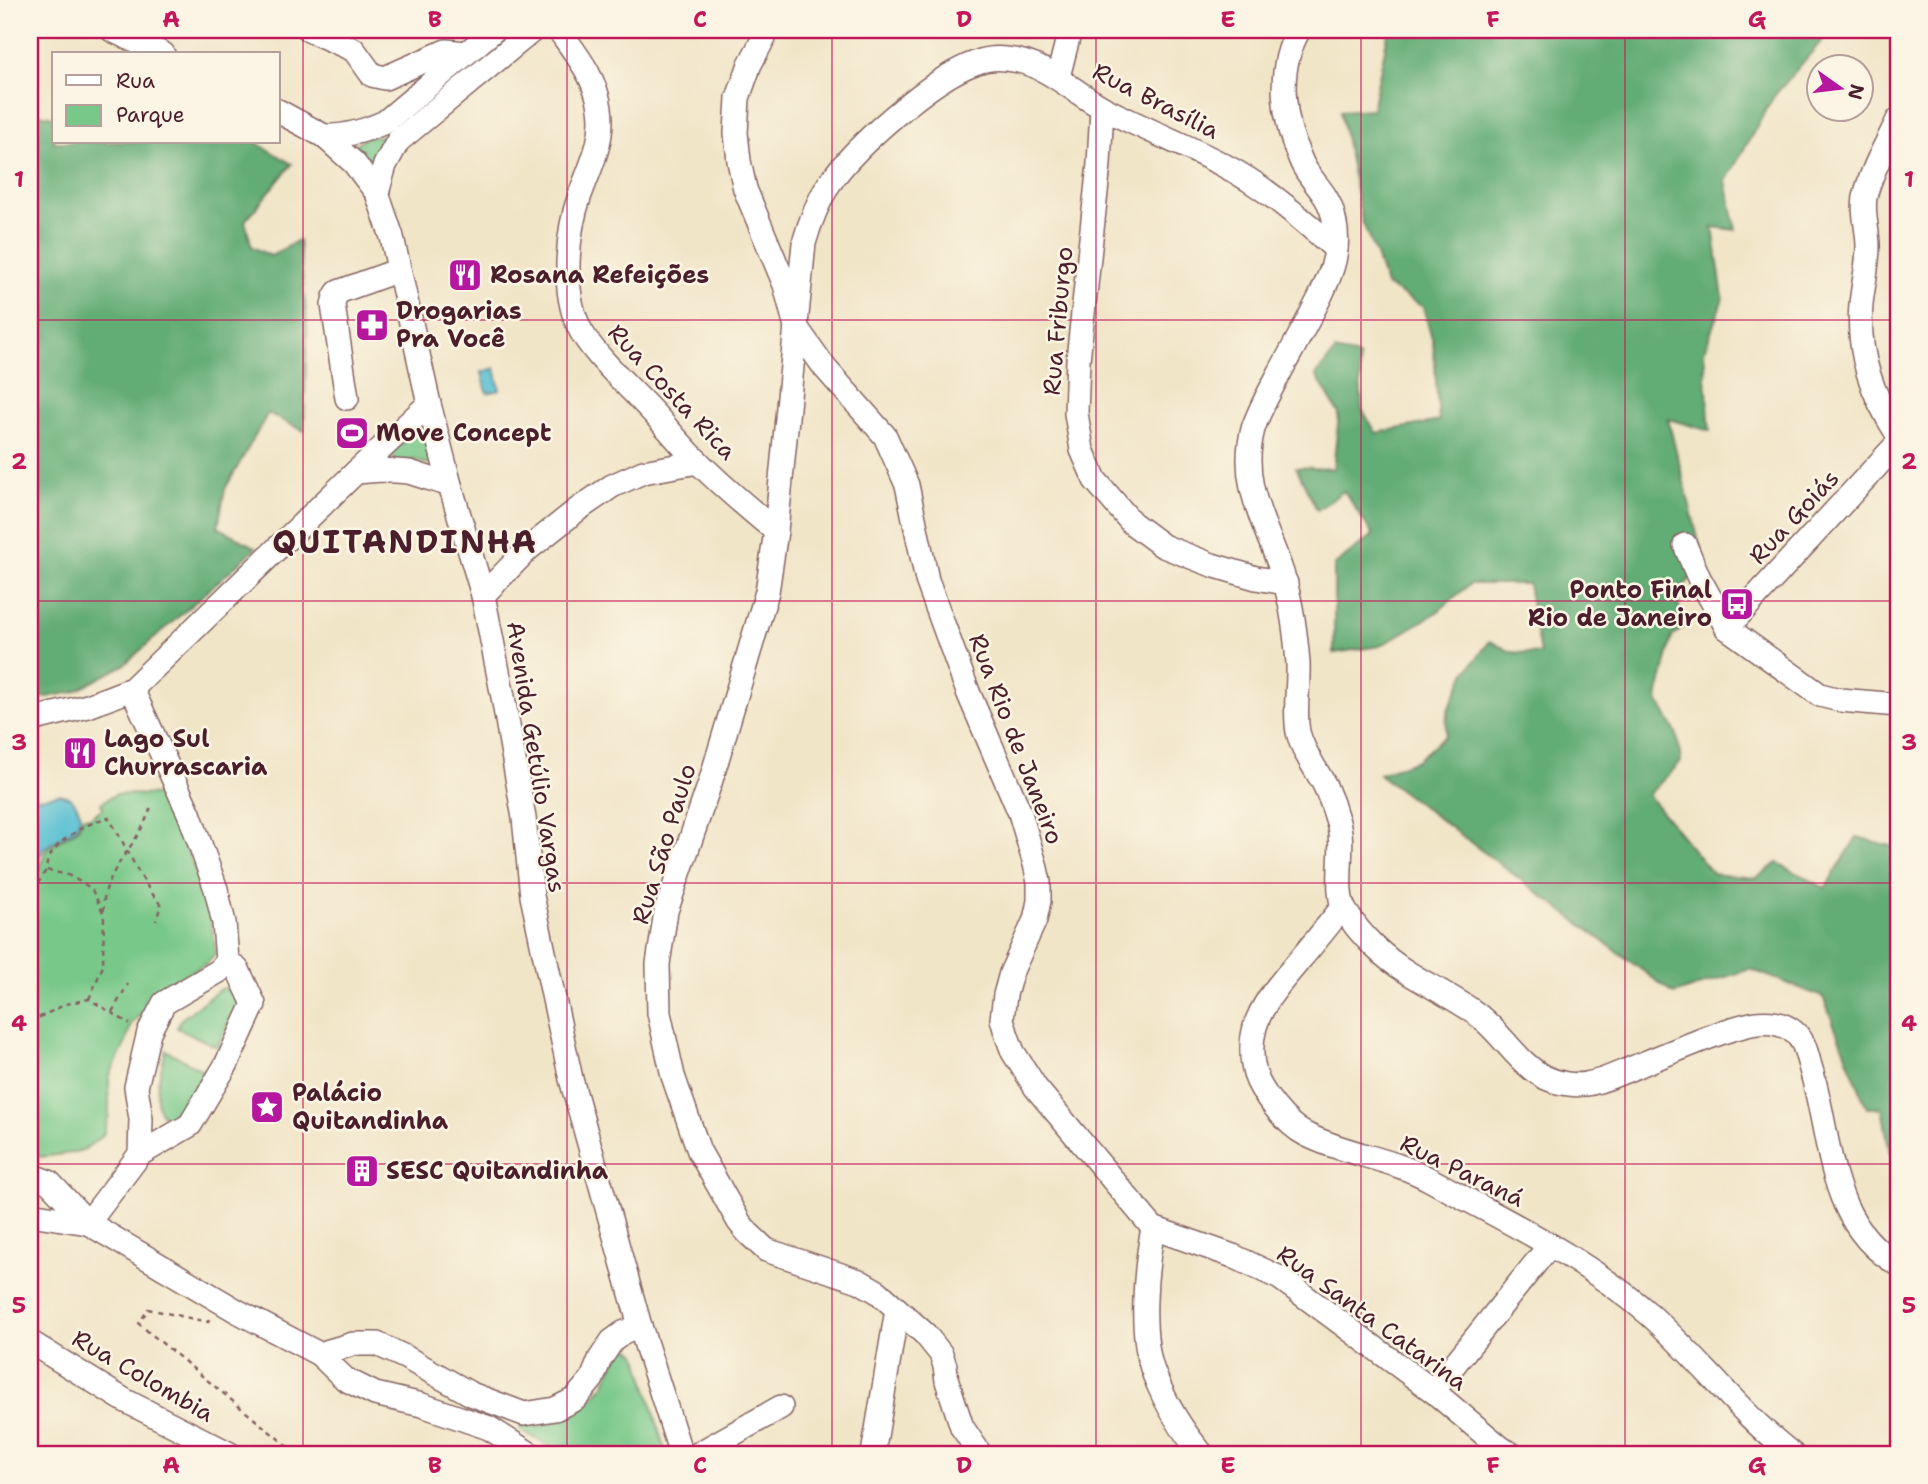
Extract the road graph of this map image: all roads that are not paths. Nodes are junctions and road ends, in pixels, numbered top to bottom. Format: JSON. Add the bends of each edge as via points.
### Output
{"nodes":[{"id":1,"x":112,"y":30,"type":"edge"},
{"id":2,"x":309,"y":30,"type":"edge"},
{"id":3,"x":464,"y":30,"type":"edge"},
{"id":4,"x":494,"y":30,"type":"edge"},
{"id":5,"x":533,"y":30,"type":"edge"},
{"id":6,"x":559,"y":30,"type":"edge"},
{"id":7,"x":768,"y":30,"type":"edge"},
{"id":8,"x":1070,"y":30,"type":"edge"},
{"id":9,"x":1299,"y":30,"type":"edge"},
{"id":10,"x":159,"y":52,"type":"edge"},
{"id":11,"x":466,"y":53,"type":"junction"},
{"id":12,"x":481,"y":73,"type":"junction"},
{"id":13,"x":1058,"y":77,"type":"junction"},
{"id":14,"x":1102,"y":108,"type":"junction"},
{"id":15,"x":280,"y":112,"type":"edge"},
{"id":16,"x":1898,"y":120,"type":"edge"},
{"id":17,"x":385,"y":122,"type":"junction"},
{"id":18,"x":324,"y":136,"type":"junction"},
{"id":19,"x":398,"y":141,"type":"junction"},
{"id":20,"x":377,"y":193,"type":"junction"},
{"id":21,"x":1336,"y":249,"type":"junction"},
{"id":22,"x":399,"y":270,"type":"junction"},
{"id":23,"x":796,"y":327,"type":"junction"},
{"id":24,"x":347,"y":398,"type":"dead end"},
{"id":25,"x":429,"y":404,"type":"junction"},
{"id":26,"x":1898,"y":435,"type":"edge"},
{"id":27,"x":1898,"y":443,"type":"edge"},
{"id":28,"x":698,"y":462,"type":"junction"},
{"id":29,"x":356,"y":472,"type":"junction"},
{"id":30,"x":450,"y":485,"type":"junction"},
{"id":31,"x":776,"y":531,"type":"junction"},
{"id":32,"x":1685,"y":545,"type":"dead end"},
{"id":33,"x":1286,"y":583,"type":"junction"},
{"id":34,"x":483,"y":595,"type":"junction"},
{"id":35,"x":1727,"y":628,"type":"junction"},
{"id":36,"x":132,"y":689,"type":"junction"},
{"id":37,"x":1898,"y":705,"type":"edge"},
{"id":38,"x":30,"y":720,"type":"edge"},
{"id":39,"x":1342,"y":908,"type":"junction"},
{"id":40,"x":227,"y":960,"type":"junction"},
{"id":41,"x":140,"y":1154,"type":"junction"},
{"id":42,"x":30,"y":1175,"type":"edge"},
{"id":43,"x":30,"y":1214,"type":"edge"},
{"id":44,"x":88,"y":1223,"type":"junction"},
{"id":45,"x":1153,"y":1228,"type":"junction"},
{"id":46,"x":1550,"y":1245,"type":"junction"},
{"id":47,"x":1898,"y":1264,"type":"edge"},
{"id":48,"x":897,"y":1310,"type":"junction"},
{"id":49,"x":640,"y":1326,"type":"junction"},
{"id":50,"x":30,"y":1342,"type":"edge"},
{"id":51,"x":319,"y":1354,"type":"junction"},
{"id":52,"x":433,"y":1374,"type":"junction"},
{"id":53,"x":1433,"y":1391,"type":"junction"},
{"id":54,"x":422,"y":1405,"type":"junction"},
{"id":55,"x":497,"y":1406,"type":"junction"},
{"id":56,"x":781,"y":1407,"type":"dead end"},
{"id":57,"x":489,"y":1428,"type":"junction"},
{"id":58,"x":230,"y":1454,"type":"edge"},
{"id":59,"x":530,"y":1454,"type":"edge"},
{"id":60,"x":681,"y":1454,"type":"edge"},
{"id":61,"x":698,"y":1454,"type":"edge"},
{"id":62,"x":873,"y":1454,"type":"edge"},
{"id":63,"x":980,"y":1454,"type":"edge"},
{"id":64,"x":1202,"y":1454,"type":"edge"},
{"id":65,"x":1511,"y":1454,"type":"edge"},
{"id":66,"x":1792,"y":1454,"type":"edge"}],
"edges":[{"from":1,"to":10,"type":"street"},
{"from":2,"to":11,"type":"street","via":[[354,50],[372,75],[385,78],[446,51]]},
{"from":3,"to":11,"type":"street"},
{"from":4,"to":11,"type":"street"},
{"from":5,"to":12,"type":"street"},
{"from":6,"to":28,"type":"street","name":"Rua Costa Rica","via":[[590,74],[601,109],[598,145],[580,195],[570,243],[569,289],[578,326]]},
{"from":7,"to":23,"type":"street","name":"Rua Rio de Janeiro","via":[[738,99],[736,133],[745,189],[785,285]]},
{"from":8,"to":13,"type":"street"},
{"from":9,"to":21,"type":"street","via":[[1284,77],[1286,120],[1303,166],[1329,201]]},
{"from":11,"to":12,"type":"street"},
{"from":11,"to":17,"type":"street"},
{"from":12,"to":19,"type":"street"},
{"from":13,"to":14,"type":"street","name":"Rua Brasília"},
{"from":13,"to":23,"type":"street","name":"Rua Brasília","via":[[1016,60],[975,62],[929,90],[866,142],[829,184],[814,211],[804,243]]},
{"from":14,"to":21,"type":"street","name":"Rua Brasília","via":[[1227,167]]},
{"from":14,"to":33,"type":"street","name":"Rua Friburgo","via":[[1078,360],[1076,413],[1082,450],[1095,480],[1132,523],[1163,546],[1212,565]]},
{"from":15,"to":18,"type":"street","name":"Avenida Getúlio Vargas"},
{"from":16,"to":26,"type":"street","via":[[1865,196],[1868,248],[1861,309],[1872,390]]},
{"from":17,"to":18,"type":"street","via":[[339,137]]},
{"from":17,"to":19,"type":"street"},
{"from":18,"to":20,"type":"street","name":"Avenida Getúlio Vargas","via":[[355,163]]},
{"from":19,"to":20,"type":"street"},
{"from":20,"to":22,"type":"street","name":"Avenida Getúlio Vargas"},
{"from":21,"to":33,"type":"street","via":[[1329,278],[1253,428],[1250,480]]},
{"from":22,"to":24,"type":"street","via":[[335,296]]},
{"from":22,"to":25,"type":"street","name":"Avenida Getúlio Vargas"},
{"from":23,"to":31,"type":"street","name":"Rua São Paulo"},
{"from":23,"to":45,"type":"street","name":"Rua Rio de Janeiro","via":[[885,436],[907,485],[927,580],[1020,813],[1039,882],[1039,901],[1005,995],[1002,1018],[1006,1036],[1036,1088]]},
{"from":25,"to":29,"type":"street"},
{"from":25,"to":30,"type":"street","name":"Avenida Getúlio Vargas"},
{"from":27,"to":35,"type":"street","name":"Rua Goiás"},
{"from":28,"to":31,"type":"street","name":"Rua Costa Rica"},
{"from":28,"to":34,"type":"street","via":[[643,472],[612,486],[528,549]]},
{"from":29,"to":30,"type":"street","via":[[409,472]]},
{"from":29,"to":36,"type":"street"},
{"from":30,"to":34,"type":"street","name":"Avenida Getúlio Vargas"},
{"from":31,"to":48,"type":"street","name":"Rua São Paulo","via":[[767,592],[666,911],[658,964],[659,1013],[673,1076],[699,1151],[739,1222],[766,1250],[859,1281]]},
{"from":32,"to":35,"type":"street"},
{"from":33,"to":39,"type":"street","via":[[1298,664],[1297,728],[1340,825]]},
{"from":34,"to":49,"type":"street","name":"Avenida Getúlio Vargas","via":[[524,818],[532,897],[571,1079]]},
{"from":35,"to":37,"type":"street","via":[[1820,695]]},
{"from":36,"to":38,"type":"street"},
{"from":36,"to":40,"type":"street","via":[[189,813],[224,923]]},
{"from":39,"to":46,"type":"street","name":"Rua Paraná","via":[[1260,1015],[1252,1055],[1259,1086],[1302,1132],[1426,1178]]},
{"from":39,"to":47,"type":"street","via":[[1391,962],[1474,1012],[1521,1059],[1558,1082],[1588,1084],[1608,1078],[1748,1024],[1775,1023],[1792,1030],[1803,1042],[1811,1068],[1848,1214],[1874,1247]]},
{"from":40,"to":41,"type":"street","via":[[219,971],[164,1003],[149,1032],[136,1087]]},
{"from":40,"to":41,"type":"street","via":[[238,970],[254,1004],[226,1065],[190,1125]]},
{"from":41,"to":44,"type":"street"},
{"from":42,"to":44,"type":"street","via":[[49,1182]]},
{"from":43,"to":44,"type":"street"},
{"from":44,"to":51,"type":"street"},
{"from":45,"to":53,"type":"street","name":"Rua Santa Catarina","via":[[1280,1278]]},
{"from":45,"to":64,"type":"street","via":[[1145,1285],[1147,1341],[1154,1373]]},
{"from":46,"to":53,"type":"street"},
{"from":46,"to":66,"type":"street","name":"Rua Paraná","via":[[1648,1313]]},
{"from":48,"to":62,"type":"street"},
{"from":48,"to":63,"type":"street","name":"Rua São Paulo","via":[[941,1354],[962,1427]]},
{"from":49,"to":55,"type":"street","via":[[611,1341],[592,1379],[575,1399],[555,1409],[524,1415]]},
{"from":49,"to":60,"type":"street","name":"Avenida Getúlio Vargas"},
{"from":50,"to":58,"type":"street","name":"Rua Colombia","via":[[124,1400]]},
{"from":51,"to":52,"type":"street","via":[[353,1344],[377,1344]]},
{"from":51,"to":54,"type":"street","via":[[345,1379],[374,1394]]},
{"from":52,"to":54,"type":"street"},
{"from":52,"to":55,"type":"street"},
{"from":53,"to":65,"type":"street","name":"Rua Santa Catarina"},
{"from":54,"to":57,"type":"street"},
{"from":55,"to":57,"type":"street"},
{"from":56,"to":61,"type":"street"},
{"from":57,"to":59,"type":"street"}]}
